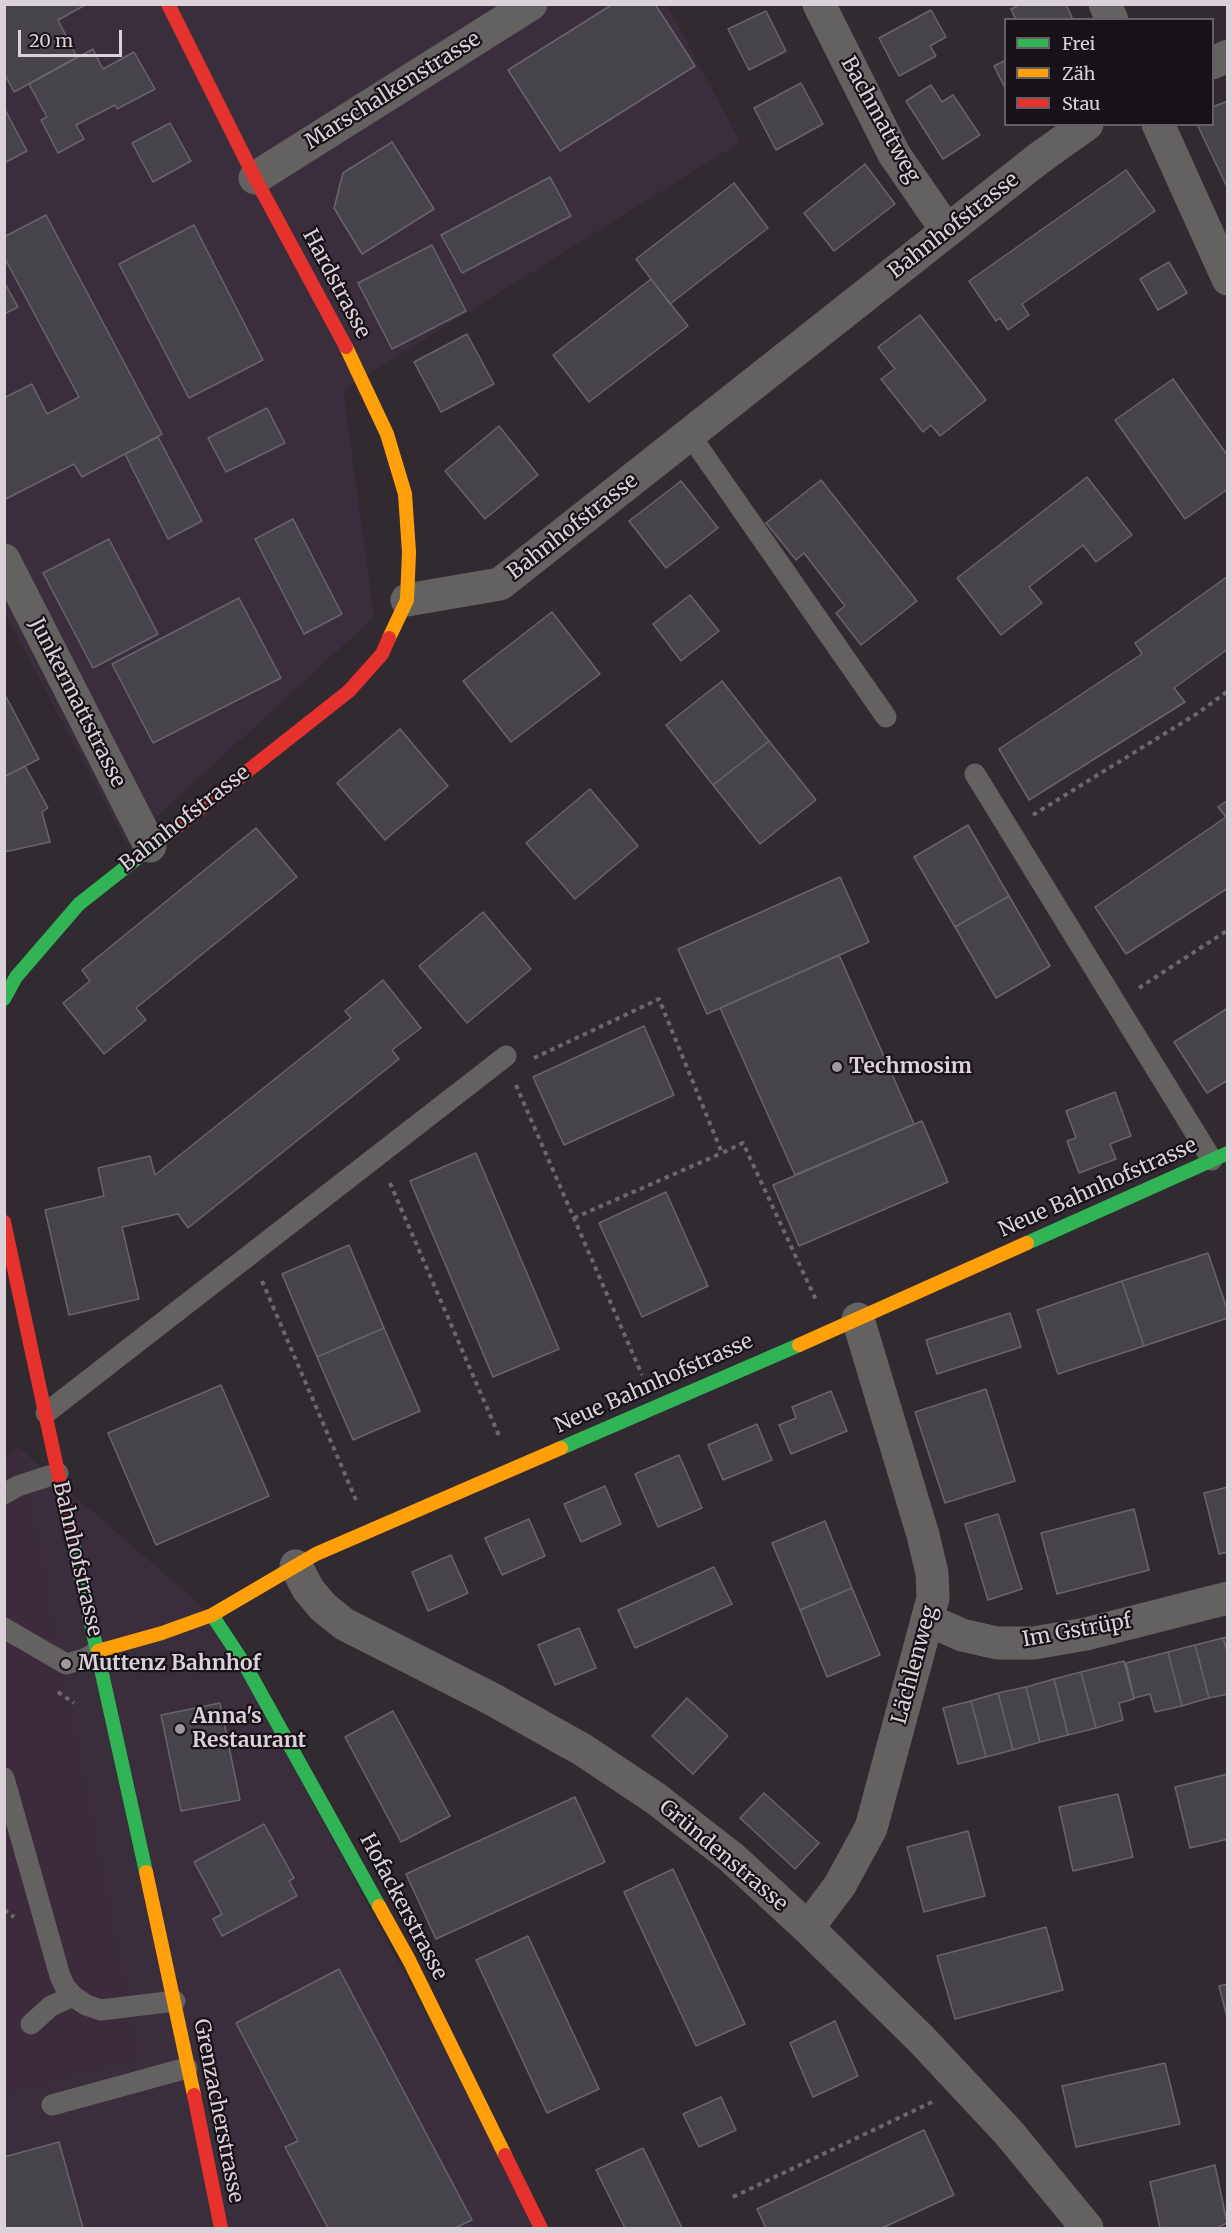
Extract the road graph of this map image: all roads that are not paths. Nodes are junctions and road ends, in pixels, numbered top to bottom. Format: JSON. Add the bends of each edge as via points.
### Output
{"nodes":[{"id":1,"x":168,"y":4,"type":"edge"},
{"id":2,"x":531,"y":4,"type":"edge"},
{"id":3,"x":819,"y":4,"type":"edge"},
{"id":4,"x":1105,"y":4,"type":"edge"},
{"id":5,"x":1111,"y":18,"type":"edge"},
{"id":6,"x":1084,"y":126,"type":"edge"},
{"id":7,"x":1159,"y":126,"type":"edge"},
{"id":8,"x":255,"y":178,"type":"junction"},
{"id":9,"x":947,"y":231,"type":"junction"},
{"id":10,"x":1227,"y":279,"type":"edge"},
{"id":11,"x":690,"y":435,"type":"junction"},
{"id":12,"x":4,"y":560,"type":"edge"},
{"id":13,"x":407,"y":600,"type":"junction"},
{"id":14,"x":886,"y":717,"type":"dead end"},
{"id":15,"x":975,"y":774,"type":"dead end"},
{"id":16,"x":150,"y":846,"type":"junction"},
{"id":17,"x":4,"y":999,"type":"edge"},
{"id":18,"x":509,"y":1065,"type":"road end"},
{"id":19,"x":1220,"y":1156,"type":"edge"},
{"id":20,"x":4,"y":1222,"type":"edge"},
{"id":21,"x":844,"y":1324,"type":"junction"},
{"id":22,"x":46,"y":1413,"type":"junction"},
{"id":23,"x":58,"y":1473,"type":"junction"},
{"id":24,"x":4,"y":1494,"type":"edge"},
{"id":25,"x":296,"y":1566,"type":"junction"},
{"id":26,"x":1227,"y":1598,"type":"edge"},
{"id":27,"x":212,"y":1615,"type":"junction"},
{"id":28,"x":928,"y":1620,"type":"junction"},
{"id":29,"x":4,"y":1628,"type":"edge"},
{"id":30,"x":98,"y":1651,"type":"junction"},
{"id":31,"x":4,"y":1778,"type":"edge"},
{"id":32,"x":808,"y":1928,"type":"junction"},
{"id":33,"x":73,"y":1996,"type":"junction"},
{"id":34,"x":175,"y":2001,"type":"junction"},
{"id":35,"x":31,"y":2024,"type":"dead end"},
{"id":36,"x":187,"y":2068,"type":"junction"},
{"id":37,"x":52,"y":2105,"type":"dead end"},
{"id":38,"x":220,"y":2229,"type":"edge"},
{"id":39,"x":541,"y":2229,"type":"edge"},
{"id":40,"x":1087,"y":2229,"type":"edge"}],
"edges":[{"from":1,"to":8,"type":"street","name":"Hardstrasse"},
{"from":2,"to":8,"type":"street","name":"Marschalkenstrasse"},
{"from":3,"to":9,"type":"street","name":"Bachmattweg","via":[[894,154]]},
{"from":4,"to":5,"type":"street"},
{"from":6,"to":9,"type":"street","name":"Bahnhofstrasse"},
{"from":7,"to":10,"type":"street"},
{"from":8,"to":13,"type":"street","name":"Hardstrasse","via":[[341,336],[387,434],[405,494],[410,552]]},
{"from":9,"to":11,"type":"street","name":"Bahnhofstrasse"},
{"from":11,"to":13,"type":"street","name":"Bahnhofstrasse","via":[[500,584]]},
{"from":11,"to":14,"type":"lane"},
{"from":12,"to":16,"type":"street","name":"Junkermattstrasse"},
{"from":13,"to":16,"type":"street","name":"Bahnhofstrasse","via":[[382,654],[349,691]]},
{"from":15,"to":19,"type":"lane","via":[[1116,1003]]},
{"from":16,"to":17,"type":"street","name":"Bahnhofstrasse","via":[[79,904],[22,970]]},
{"from":18,"to":22,"type":"lane"},
{"from":19,"to":21,"type":"street","name":"Neue Bahnhofstrasse"},
{"from":20,"to":22,"type":"street","name":"Bahnhofstrasse"},
{"from":21,"to":25,"type":"street","name":"Neue Bahnhofstrasse"},
{"from":21,"to":28,"type":"street","name":"Lächlenweg","via":[[923,1535],[932,1573],[933,1598]]},
{"from":22,"to":23,"type":"street","name":"Bahnhofstrasse"},
{"from":23,"to":24,"type":"lane"},
{"from":23,"to":30,"type":"street","name":"Bahnhofstrasse"},
{"from":25,"to":27,"type":"street","name":"Neue Bahnhofstrasse"},
{"from":25,"to":32,"type":"street","name":"Gründenstrasse","via":[[323,1607],[345,1624],[583,1750],[655,1798],[731,1857]]},
{"from":26,"to":28,"type":"street","name":"Im Gstrüpf","via":[[1086,1634],[1034,1643],[997,1643],[962,1635]]},
{"from":27,"to":30,"type":"street","name":"Neue Bahnhofstrasse"},
{"from":27,"to":39,"type":"street","name":"Hofackerstrasse","via":[[245,1665],[409,1959]]},
{"from":28,"to":32,"type":"street","name":"Lächlenweg","via":[[871,1827],[840,1885]]},
{"from":29,"to":30,"type":"lane","via":[[66,1664]]},
{"from":30,"to":34,"type":"street","name":"Bahnhofstrasse"},
{"from":31,"to":33,"type":"lane","via":[[60,1976]]},
{"from":32,"to":40,"type":"street","name":"Gründenstrasse","via":[[1009,2133]]},
{"from":33,"to":34,"type":"lane","via":[[101,2010]]},
{"from":33,"to":35,"type":"lane","via":[[51,2006]]},
{"from":34,"to":36,"type":"street","name":"Grenzacherstrasse"},
{"from":36,"to":37,"type":"lane"},
{"from":36,"to":38,"type":"street","name":"Grenzacherstrasse"}]}
